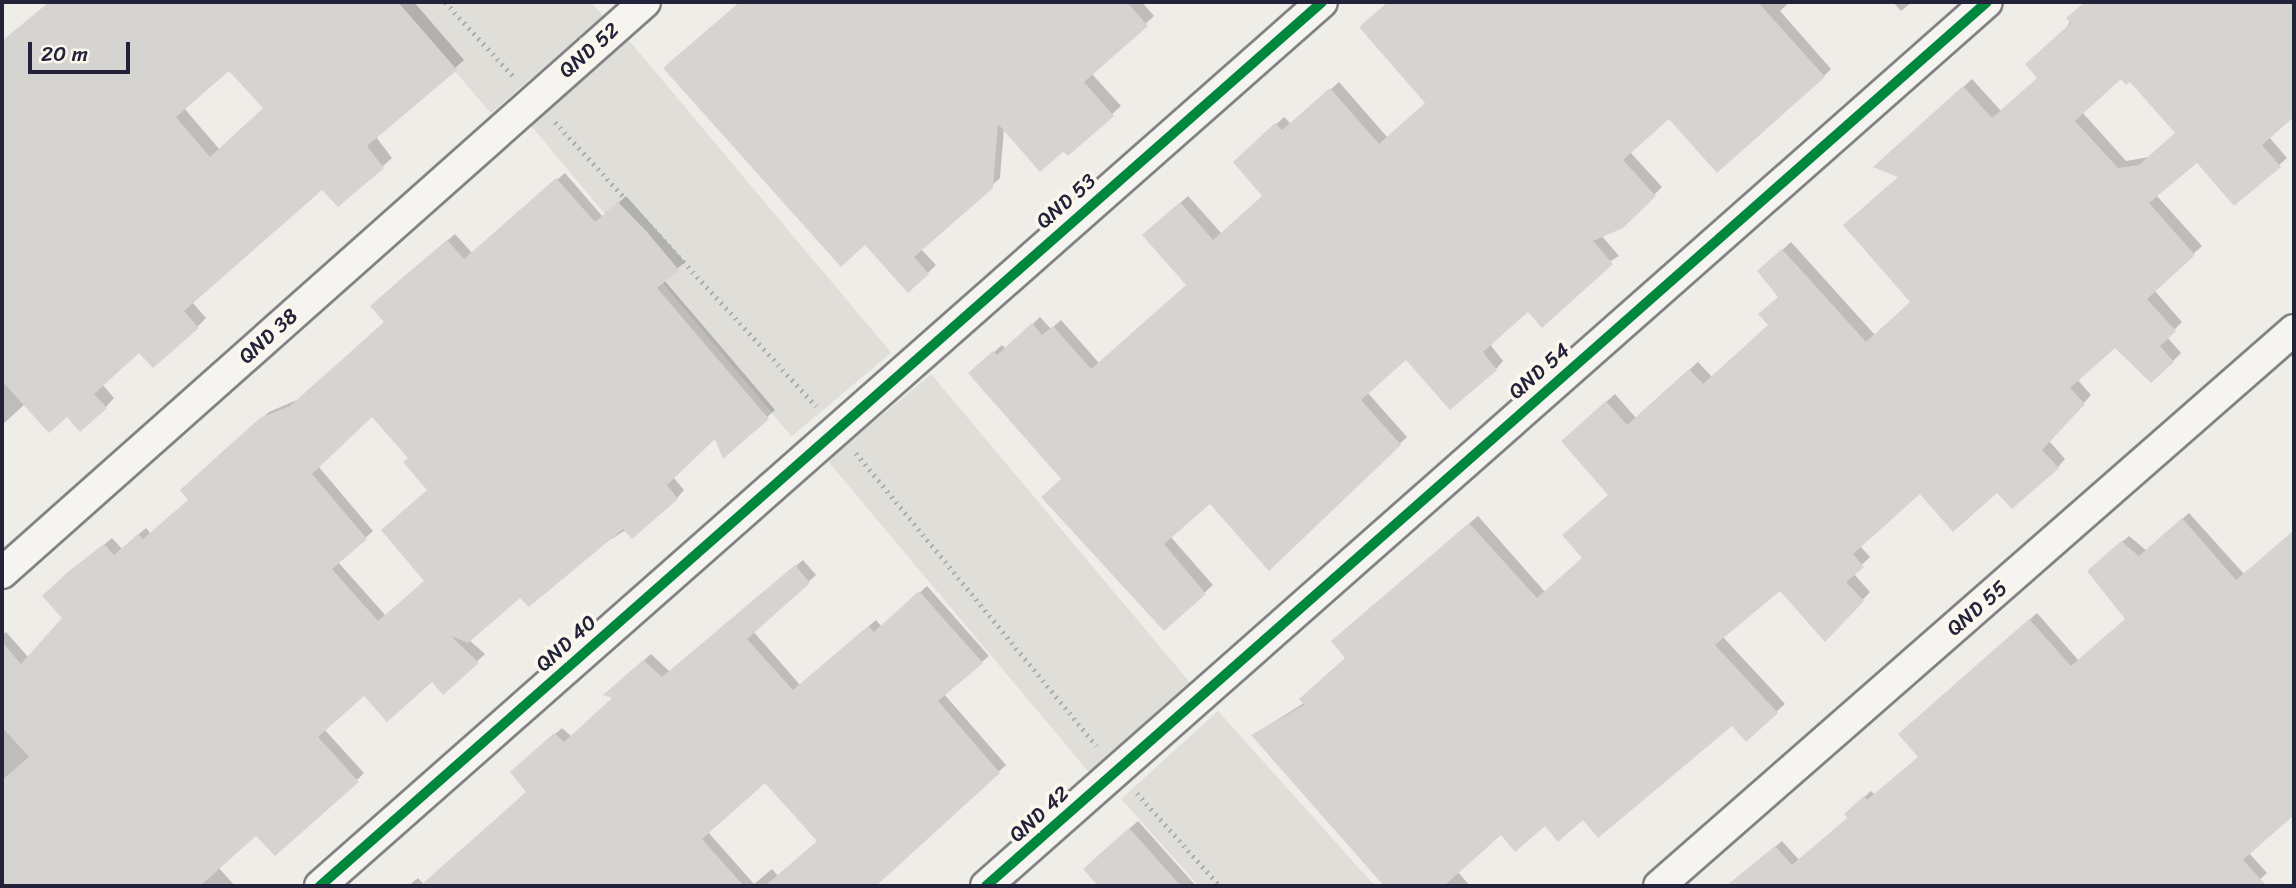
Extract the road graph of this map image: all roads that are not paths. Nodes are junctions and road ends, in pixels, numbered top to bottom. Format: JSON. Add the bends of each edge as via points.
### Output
{"nodes":[{"id":1,"x":645,"y":2,"type":"edge"},
{"id":2,"x":1322,"y":2,"type":"edge"},
{"id":3,"x":1987,"y":2,"type":"edge"},
{"id":4,"x":534,"y":99,"type":"joint"},
{"id":5,"x":2294,"y":330,"type":"edge"},
{"id":6,"x":836,"y":428,"type":"joint"},
{"id":7,"x":2,"y":573,"type":"edge"},
{"id":8,"x":1117,"y":770,"type":"joint"},
{"id":9,"x":320,"y":886,"type":"edge"},
{"id":10,"x":986,"y":886,"type":"edge"},
{"id":11,"x":1659,"y":886,"type":"edge"}],
"edges":[{"from":1,"to":4,"type":"street","name":"QND 52"},
{"from":2,"to":6,"type":"street","name":"QND 53"},
{"from":3,"to":8,"type":"street","name":"QND 54"},
{"from":4,"to":7,"type":"street","name":"QND 38"},
{"from":5,"to":11,"type":"street","name":"QND 55"},
{"from":6,"to":9,"type":"street","name":"QND 40"},
{"from":8,"to":10,"type":"street","name":"QND 42"}]}
